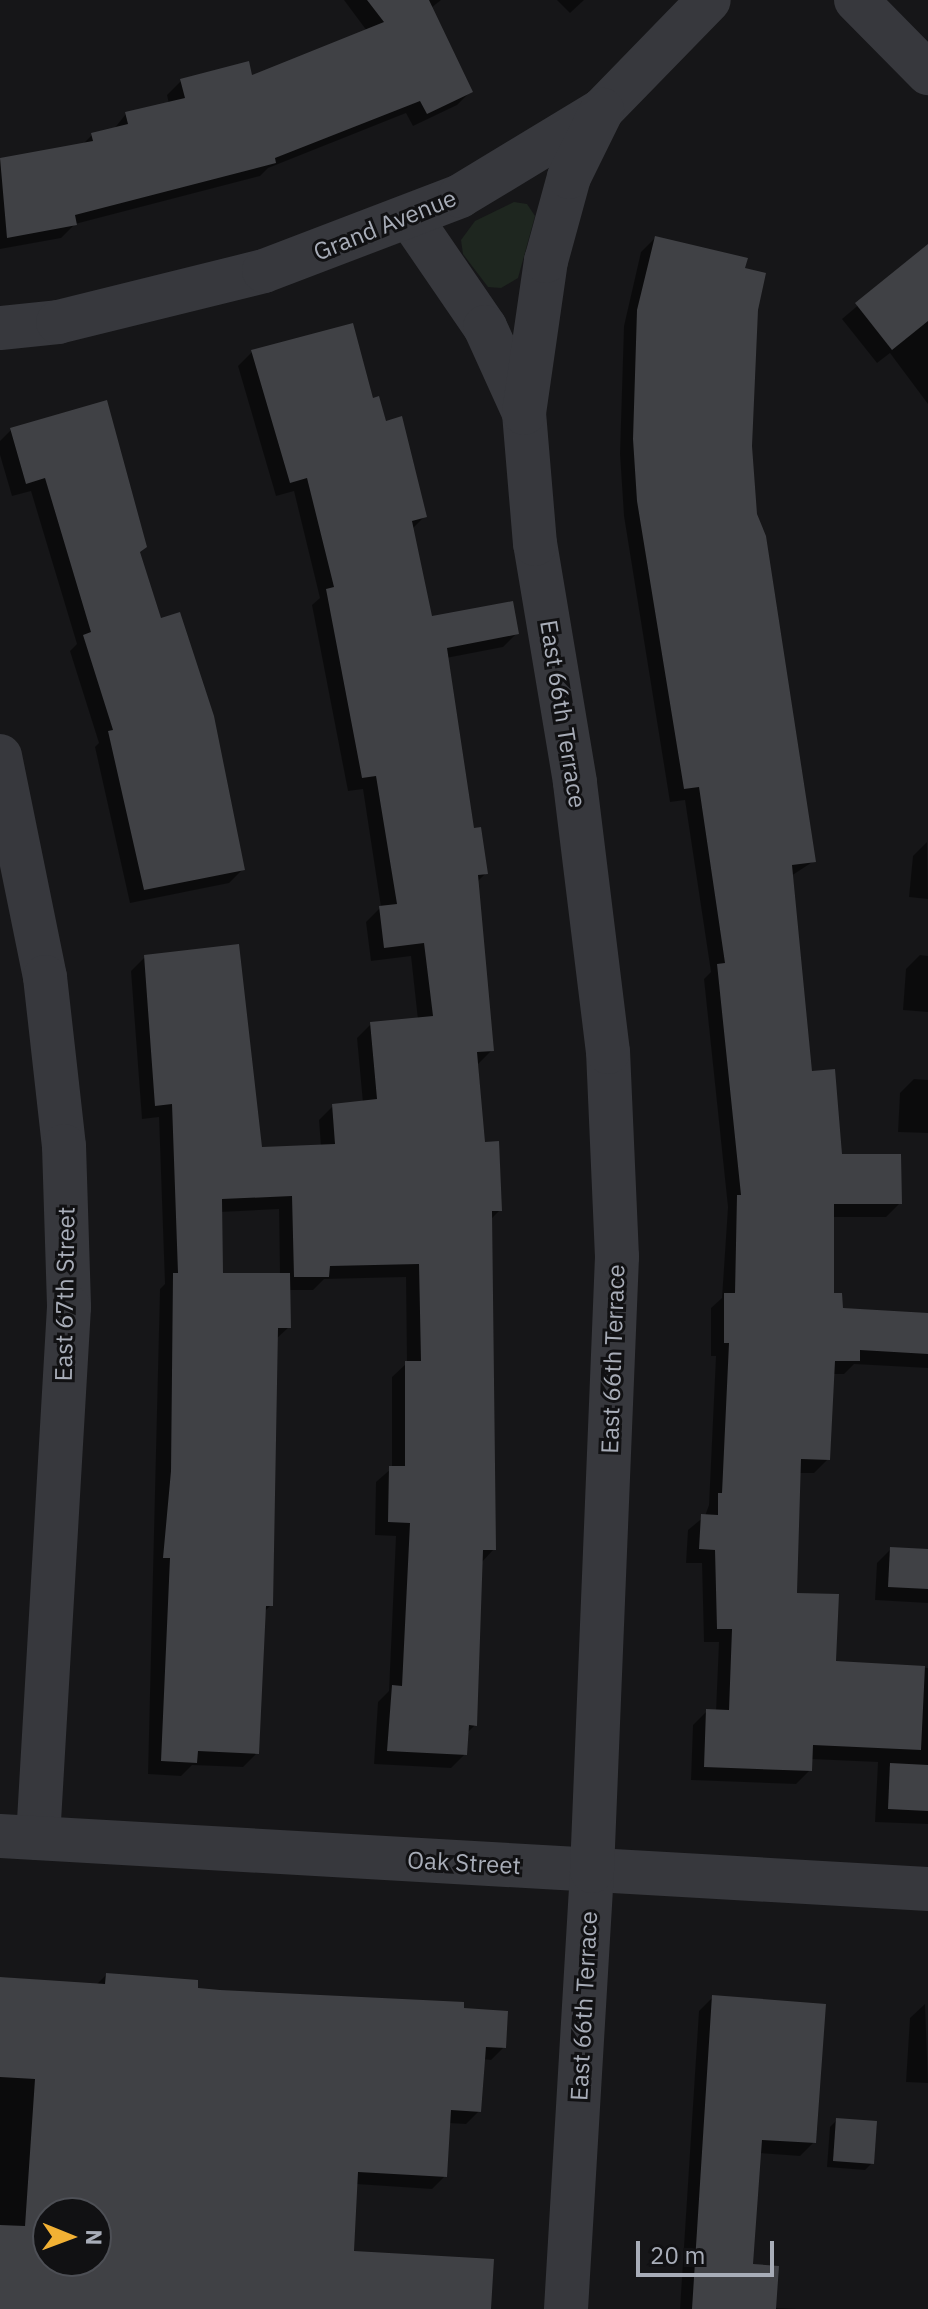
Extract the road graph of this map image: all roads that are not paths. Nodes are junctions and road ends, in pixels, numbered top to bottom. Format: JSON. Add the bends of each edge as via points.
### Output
{"nodes":[{"id":1,"x":709,"y":0,"type":"edge"},
{"id":2,"x":856,"y":0,"type":"edge"},
{"id":3,"x":928,"y":73,"type":"edge"},
{"id":4,"x":602,"y":110,"type":"junction"},
{"id":5,"x":411,"y":219,"type":"junction"},
{"id":6,"x":0,"y":328,"type":"edge"},
{"id":7,"x":524,"y":413,"type":"junction"},
{"id":8,"x":0,"y":756,"type":"edge"},
{"id":9,"x":19,"y":1837,"type":"edge"},
{"id":10,"x":592,"y":1871,"type":"junction"},
{"id":11,"x":928,"y":1889,"type":"edge"},
{"id":12,"x":566,"y":2309,"type":"edge"}],
"edges":[{"from":1,"to":4,"type":"street","name":"Grand Avenue"},
{"from":2,"to":3,"type":"street"},
{"from":4,"to":5,"type":"street","name":"Grand Avenue","via":[[460,196]]},
{"from":4,"to":7,"type":"street","name":"East 66th Terrace","via":[[569,177],[546,261]]},
{"from":5,"to":6,"type":"street","name":"Grand Avenue","via":[[264,271],[58,322]]},
{"from":5,"to":7,"type":"street","name":"East 66th Terrace","via":[[485,327]]},
{"from":7,"to":10,"type":"street","name":"East 66th Terrace","via":[[535,544],[575,782],[608,1052],[617,1257]]},
{"from":8,"to":9,"type":"street","name":"East 67th Street","via":[[45,977],[64,1146],[69,1307]]},
{"from":9,"to":10,"type":"street","name":"Oak Street"},
{"from":10,"to":11,"type":"street","name":"Oak Street"},
{"from":10,"to":12,"type":"street","name":"East 66th Terrace"}]}
